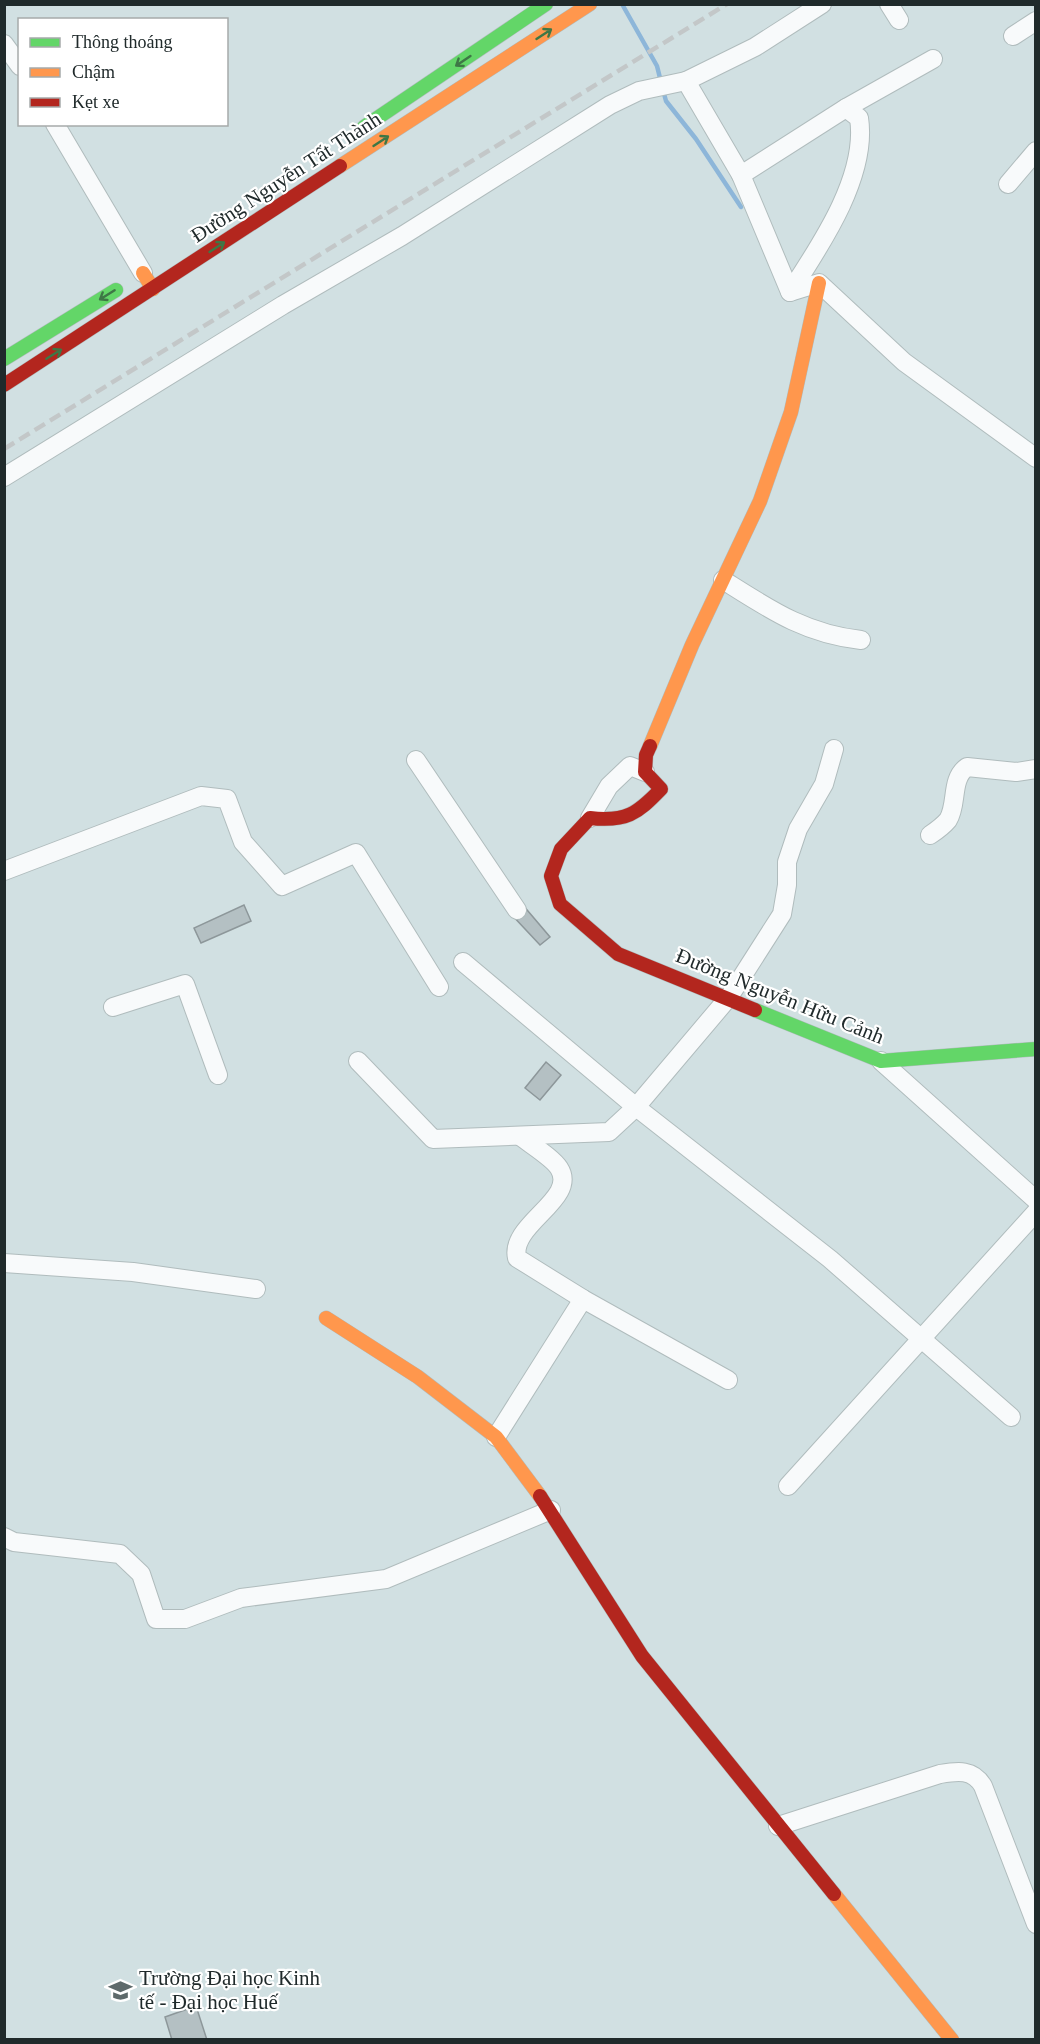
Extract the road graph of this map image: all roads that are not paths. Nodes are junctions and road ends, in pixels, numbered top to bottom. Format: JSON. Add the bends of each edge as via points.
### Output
{"nodes":[{"id":1,"x":546,"y":4,"type":"edge"},
{"id":2,"x":822,"y":4,"type":"edge"},
{"id":3,"x":587,"y":6,"type":"edge"},
{"id":4,"x":1035,"y":21,"type":"edge"},
{"id":5,"x":1012,"y":36,"type":"dead end"},
{"id":6,"x":4,"y":44,"type":"edge"},
{"id":7,"x":933,"y":59,"type":"dead end"},
{"id":8,"x":18,"y":63,"type":"edge"},
{"id":9,"x":684,"y":82,"type":"junction"},
{"id":10,"x":846,"y":108,"type":"junction"},
{"id":11,"x":56,"y":126,"type":"edge"},
{"id":12,"x":349,"y":137,"type":"dead end"},
{"id":13,"x":1035,"y":151,"type":"edge"},
{"id":14,"x":741,"y":176,"type":"junction"},
{"id":15,"x":1008,"y":184,"type":"dead end"},
{"id":16,"x":138,"y":276,"type":"junction"},
{"id":17,"x":819,"y":283,"type":"junction"},
{"id":18,"x":153,"y":289,"type":"junction"},
{"id":19,"x":790,"y":292,"type":"junction"},
{"id":20,"x":4,"y":359,"type":"edge"},
{"id":21,"x":4,"y":385,"type":"edge"},
{"id":22,"x":1035,"y":458,"type":"edge"},
{"id":23,"x":4,"y":477,"type":"edge"},
{"id":24,"x":723,"y":580,"type":"junction"},
{"id":25,"x":861,"y":640,"type":"dead end"},
{"id":26,"x":834,"y":749,"type":"dead end"},
{"id":27,"x":416,"y":760,"type":"dead end"},
{"id":28,"x":1035,"y":770,"type":"edge"},
{"id":29,"x":645,"y":772,"type":"junction"},
{"id":30,"x":590,"y":818,"type":"junction"},
{"id":31,"x":930,"y":835,"type":"dead end"},
{"id":32,"x":4,"y":871,"type":"edge"},
{"id":33,"x":517,"y":910,"type":"dead end"},
{"id":34,"x":464,"y":962,"type":"dead end"},
{"id":35,"x":439,"y":987,"type":"dead end"},
{"id":36,"x":729,"y":997,"type":"junction"},
{"id":37,"x":113,"y":1007,"type":"dead end"},
{"id":38,"x":1035,"y":1049,"type":"edge"},
{"id":39,"x":358,"y":1061,"type":"dead end"},
{"id":40,"x":881,"y":1061,"type":"junction"},
{"id":41,"x":218,"y":1075,"type":"dead end"},
{"id":42,"x":636,"y":1107,"type":"junction"},
{"id":43,"x":520,"y":1136,"type":"junction"},
{"id":44,"x":1035,"y":1200,"type":"edge"},
{"id":45,"x":1035,"y":1212,"type":"edge"},
{"id":46,"x":4,"y":1263,"type":"edge"},
{"id":47,"x":256,"y":1289,"type":"dead end"},
{"id":48,"x":583,"y":1299,"type":"junction"},
{"id":49,"x":326,"y":1318,"type":"dead end"},
{"id":50,"x":922,"y":1338,"type":"junction"},
{"id":51,"x":728,"y":1380,"type":"dead end"},
{"id":52,"x":1011,"y":1417,"type":"dead end"},
{"id":53,"x":496,"y":1437,"type":"junction"},
{"id":54,"x":788,"y":1486,"type":"dead end"},
{"id":55,"x":551,"y":1510,"type":"junction"},
{"id":56,"x":4,"y":1538,"type":"edge"},
{"id":57,"x":778,"y":1826,"type":"junction"},
{"id":58,"x":1035,"y":1924,"type":"edge"},
{"id":59,"x":952,"y":2040,"type":"edge"}],
"edges":[{"from":1,"to":12,"type":"main road","name":"Đường Nguyễn Tất Thành","one_way":true},
{"from":2,"to":9,"type":"street","via":[[755,47]]},
{"from":18,"to":3,"type":"main road","name":"Đường Nguyễn Tất Thành","one_way":true},
{"from":4,"to":5,"type":"street"},
{"from":6,"to":8,"type":"street"},
{"from":7,"to":10,"type":"street"},
{"from":9,"to":14,"type":"street"},
{"from":9,"to":23,"type":"street","via":[[639,91],[591,117]]},
{"from":10,"to":14,"type":"street"},
{"from":10,"to":19,"type":"street","via":[[859,118],[861,128],[846,194],[832,228]]},
{"from":11,"to":16,"type":"street"},
{"from":13,"to":15,"type":"street"},
{"from":14,"to":19,"type":"street"},
{"from":16,"to":18,"type":"main road"},
{"from":16,"to":20,"type":"main road","one_way":true},
{"from":17,"to":19,"type":"street"},
{"from":17,"to":22,"type":"street","via":[[904,362]]},
{"from":17,"to":24,"type":"main road","via":[[791,412],[760,501]]},
{"from":21,"to":18,"type":"main road","name":"Đường Nguyễn Tất Thành","one_way":true},
{"from":24,"to":25,"type":"street","via":[[792,621],[832,637]]},
{"from":24,"to":29,"type":"main road","via":[[646,755]]},
{"from":26,"to":36,"type":"street","via":[[824,784],[798,829],[787,862],[782,914]]},
{"from":27,"to":33,"type":"street"},
{"from":28,"to":31,"type":"street","via":[[967,767],[956,783],[947,821]]},
{"from":29,"to":30,"type":"street","via":[[630,766],[609,786]]},
{"from":29,"to":30,"type":"main road","via":[[661,789],[639,812],[613,822]]},
{"from":30,"to":36,"type":"main road","name":"Đường Nguyễn Hữu Cảnh","via":[[561,849],[551,876],[560,904],[618,954]]},
{"from":32,"to":35,"type":"street","via":[[201,796],[226,799],[243,842],[282,886],[356,853]]},
{"from":34,"to":42,"type":"street"},
{"from":36,"to":40,"type":"main road","name":"Đường Nguyễn Hữu Cảnh"},
{"from":36,"to":42,"type":"street"},
{"from":37,"to":41,"type":"street","via":[[185,984]]},
{"from":38,"to":40,"type":"main road","name":"Đường Nguyễn Hữu Cảnh"},
{"from":39,"to":43,"type":"street","via":[[433,1139]]},
{"from":40,"to":44,"type":"street"},
{"from":42,"to":43,"type":"street","via":[[609,1132]]},
{"from":42,"to":50,"type":"street","via":[[830,1258]]},
{"from":43,"to":48,"type":"street","via":[[559,1168],[562,1179],[558,1196],[520,1236],[517,1258]]},
{"from":45,"to":50,"type":"street"},
{"from":46,"to":47,"type":"street","via":[[134,1272]]},
{"from":48,"to":51,"type":"street"},
{"from":48,"to":53,"type":"street"},
{"from":49,"to":53,"type":"main road","via":[[417,1377]]},
{"from":50,"to":52,"type":"street"},
{"from":50,"to":54,"type":"street"},
{"from":53,"to":55,"type":"main road"},
{"from":55,"to":56,"type":"street","via":[[386,1579],[241,1598],[185,1619],[156,1619],[141,1574],[120,1554]]},
{"from":55,"to":57,"type":"main road","via":[[642,1656]]},
{"from":57,"to":58,"type":"street","via":[[940,1774],[969,1773],[983,1786]]},
{"from":57,"to":59,"type":"main road"}]}
